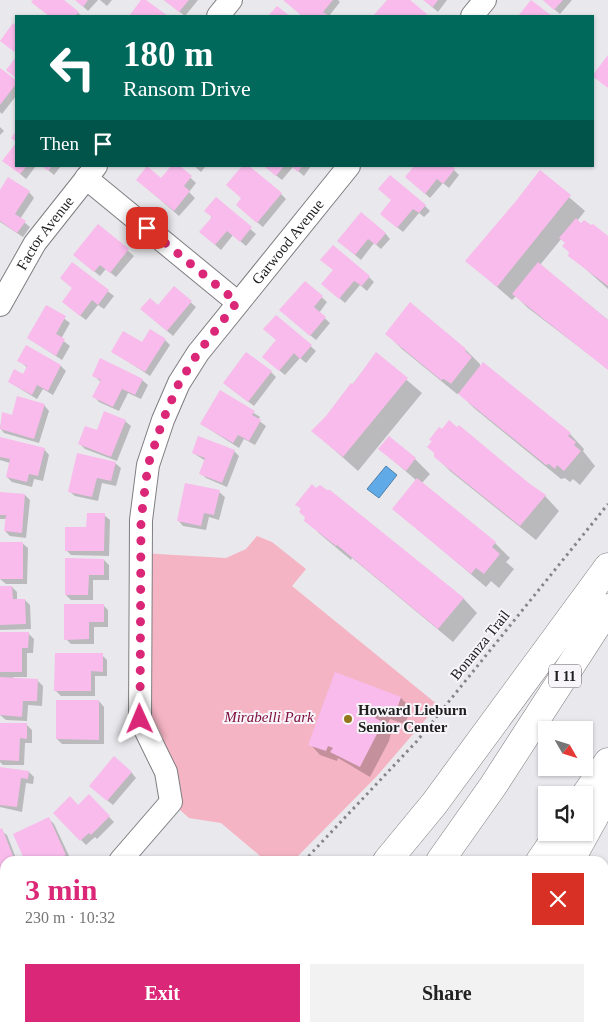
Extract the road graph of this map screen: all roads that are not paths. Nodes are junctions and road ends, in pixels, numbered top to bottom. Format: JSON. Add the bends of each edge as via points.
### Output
{"nodes":[{"id":1,"x":232,"y":0,"type":"edge"},
{"id":2,"x":485,"y":0,"type":"edge"},
{"id":3,"x":219,"y":15,"type":"edge"},
{"id":4,"x":473,"y":15,"type":"edge"},
{"id":5,"x":348,"y":167,"type":"edge"},
{"id":6,"x":91,"y":172,"type":"edge"},
{"id":7,"x":237,"y":302,"type":"junction"},
{"id":8,"x":0,"y":305,"type":"edge"},
{"id":9,"x":608,"y":567,"type":"edge"},
{"id":10,"x":608,"y":608,"type":"edge"},
{"id":11,"x":608,"y":762,"type":"edge"},
{"id":12,"x":592,"y":786,"type":"edge"},
{"id":13,"x":608,"y":792,"type":"edge"},
{"id":14,"x":554,"y":841,"type":"edge"},
{"id":15,"x":124,"y":856,"type":"edge"},
{"id":16,"x":391,"y":856,"type":"edge"},
{"id":17,"x":444,"y":856,"type":"edge"},
{"id":18,"x":543,"y":856,"type":"edge"},
{"id":19,"x":573,"y":856,"type":"edge"}],
"edges":[{"from":1,"to":3,"type":"street"},
{"from":2,"to":4,"type":"street"},
{"from":5,"to":7,"type":"street","name":"Garwood Avenue"},
{"from":6,"to":7,"type":"street"},
{"from":6,"to":8,"type":"street","name":"Factor Avenue","via":[[35,243]]},
{"from":7,"to":15,"type":"street","name":"Garwood Avenue","via":[[179,383],[148,465],[141,520],[140,719],[166,772],[171,802]]},
{"from":9,"to":16,"type":"highway","via":[[434,804]]},
{"from":10,"to":17,"type":"highway","number":"I 11","via":[[498,779]]},
{"from":11,"to":12,"type":"highway"},
{"from":13,"to":19,"type":"highway"},
{"from":14,"to":18,"type":"highway"}]}
